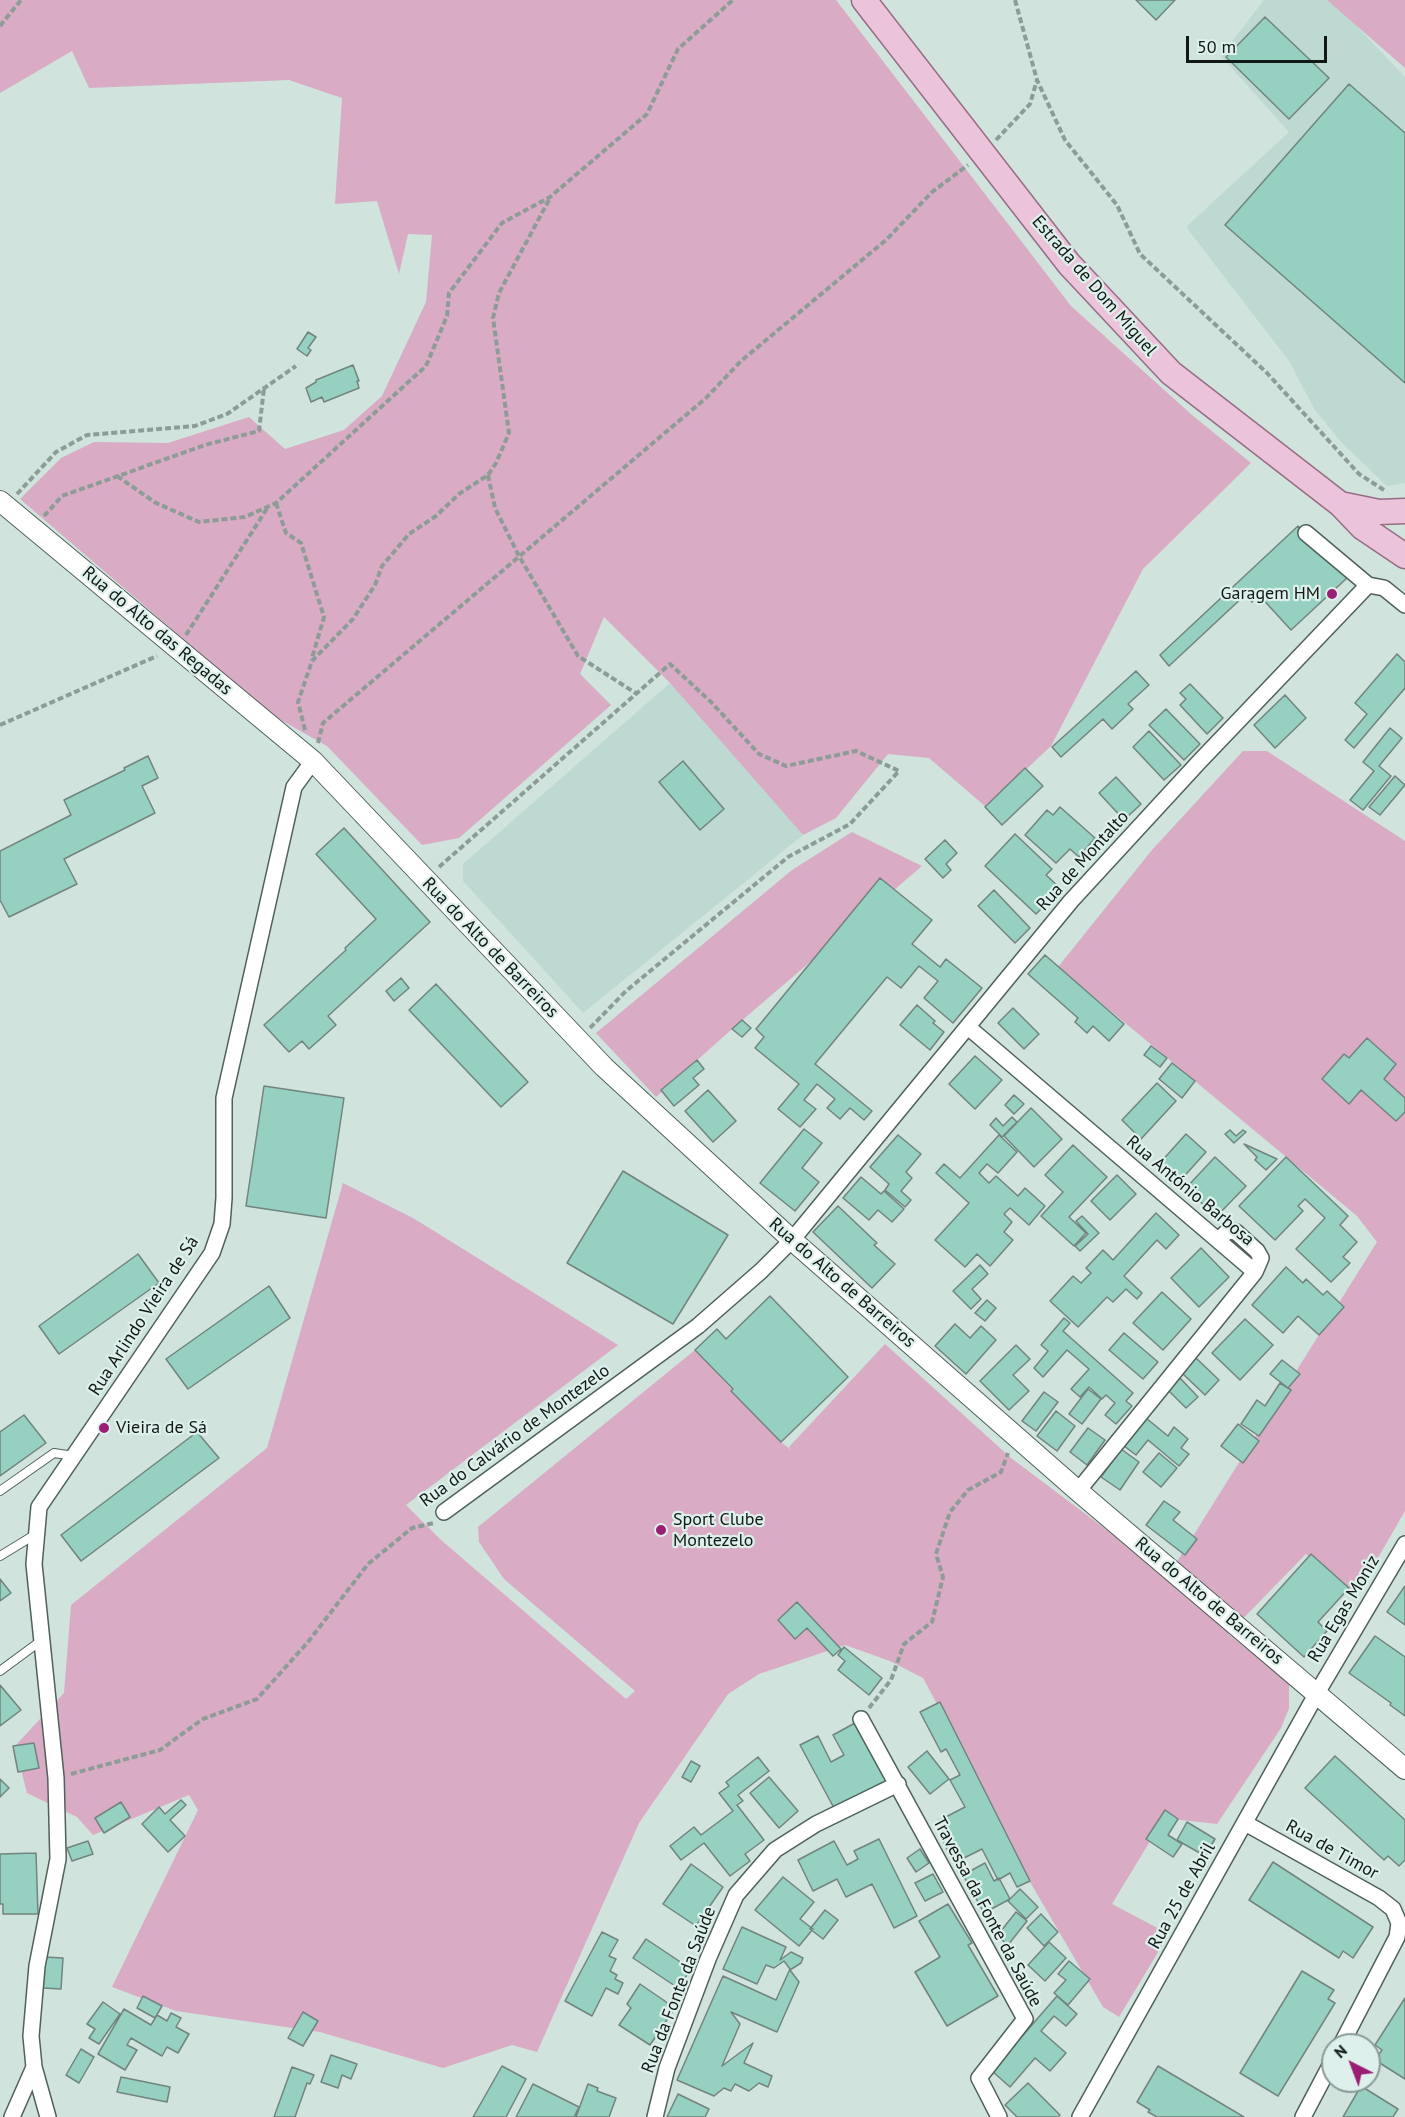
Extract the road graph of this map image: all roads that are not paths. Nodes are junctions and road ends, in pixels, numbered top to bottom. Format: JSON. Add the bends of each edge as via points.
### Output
{"nodes":[{"id":1,"x":864,"y":0,"type":"edge"},
{"id":2,"x":3,"y":503,"type":"edge"},
{"id":3,"x":1340,"y":504,"type":"junction"},
{"id":4,"x":1405,"y":511,"type":"edge"},
{"id":5,"x":1405,"y":532,"type":"edge"},
{"id":6,"x":1306,"y":533,"type":"dead end"},
{"id":7,"x":1405,"y":547,"type":"edge"},
{"id":8,"x":1405,"y":556,"type":"edge"},
{"id":9,"x":1368,"y":585,"type":"junction"},
{"id":10,"x":1405,"y":605,"type":"edge"},
{"id":11,"x":313,"y":761,"type":"junction"},
{"id":12,"x":968,"y":1027,"type":"junction"},
{"id":13,"x":792,"y":1240,"type":"junction"},
{"id":14,"x":74,"y":1456,"type":"junction"},
{"id":15,"x":0,"y":1491,"type":"edge"},
{"id":16,"x":1078,"y":1491,"type":"junction"},
{"id":17,"x":444,"y":1512,"type":"road end"},
{"id":18,"x":37,"y":1534,"type":"junction"},
{"id":19,"x":1405,"y":1544,"type":"edge"},
{"id":20,"x":0,"y":1556,"type":"edge"},
{"id":21,"x":42,"y":1640,"type":"junction"},
{"id":22,"x":0,"y":1671,"type":"edge"},
{"id":23,"x":1317,"y":1693,"type":"junction"},
{"id":24,"x":861,"y":1719,"type":"road end"},
{"id":25,"x":1405,"y":1768,"type":"edge"},
{"id":26,"x":898,"y":1784,"type":"junction"},
{"id":27,"x":1245,"y":1823,"type":"junction"},
{"id":28,"x":1347,"y":2033,"type":"edge"},
{"id":29,"x":34,"y":2067,"type":"junction"},
{"id":30,"x":1321,"y":2083,"type":"edge"},
{"id":31,"x":1086,"y":2115,"type":"edge"},
{"id":32,"x":12,"y":2117,"type":"edge"},
{"id":33,"x":48,"y":2117,"type":"edge"},
{"id":34,"x":655,"y":2117,"type":"edge"},
{"id":35,"x":999,"y":2117,"type":"edge"},
{"id":36,"x":1303,"y":2117,"type":"edge"}],
"edges":[{"from":1,"to":3,"type":"main road","name":"Estrada de Dom Miguel","via":[[1069,264],[1171,373]]},
{"from":2,"to":11,"type":"street","name":"Rua do Alto das Regadas"},
{"from":3,"to":4,"type":"main road","via":[[1380,512]]},
{"from":3,"to":8,"type":"main road","name":"Estrada de Dom Miguel","via":[[1362,527]]},
{"from":5,"to":7,"type":"main road"},
{"from":6,"to":9,"type":"street"},
{"from":9,"to":10,"type":"street","via":[[1384,588]]},
{"from":9,"to":12,"type":"street","name":"Rua de Montalto","via":[[1071,901]]},
{"from":11,"to":13,"type":"street","name":"Rua do Alto de Barreiros","via":[[604,1067]]},
{"from":11,"to":14,"type":"street","name":"Rua Arlindo Vieira de Sá","via":[[294,787],[224,1098],[222,1224],[212,1253]]},
{"from":12,"to":13,"type":"street","name":"Rua de Montalto"},
{"from":12,"to":16,"type":"street","name":"Rua António Barbosa","via":[[1255,1272]]},
{"from":13,"to":16,"type":"street","name":"Rua do Alto de Barreiros"},
{"from":13,"to":17,"type":"street","name":"Rua do Calvário de Montezelo","via":[[698,1326]]},
{"from":14,"to":15,"type":"lane","via":[[54,1453]]},
{"from":14,"to":18,"type":"street","name":"Rua Arlindo Vieira de Sá","via":[[39,1507]]},
{"from":16,"to":23,"type":"street","name":"Rua do Alto de Barreiros"},
{"from":18,"to":20,"type":"lane"},
{"from":18,"to":21,"type":"street","name":"Rua Arlindo Vieira de Sá","via":[[34,1564]]},
{"from":19,"to":23,"type":"street","name":"Rua Egas Moniz"},
{"from":21,"to":22,"type":"lane"},
{"from":21,"to":29,"type":"street","name":"Rua Arlindo Vieira de Sá","via":[[56,1778],[58,1859],[38,1966],[31,2036]]},
{"from":23,"to":25,"type":"street","name":"Rua do Alto de Barreiros"},
{"from":23,"to":27,"type":"street","name":"Rua 25 de Abril"},
{"from":24,"to":26,"type":"street","name":"Travessa da Fonte da Saúde"},
{"from":26,"to":34,"type":"street","name":"Rua da Fonte da Saúde","via":[[816,1824],[775,1850],[736,1895],[667,2068]]},
{"from":26,"to":35,"type":"street","name":"Travessa da Fonte da Saúde","via":[[1025,2019],[979,2078]]},
{"from":27,"to":28,"type":"street","name":"Rua de Timor","via":[[1393,1909],[1399,1923],[1396,1937]]},
{"from":27,"to":31,"type":"street","name":"Rua 25 de Abril"},
{"from":29,"to":32,"type":"street"},
{"from":29,"to":33,"type":"street"},
{"from":30,"to":36,"type":"street"}]}
